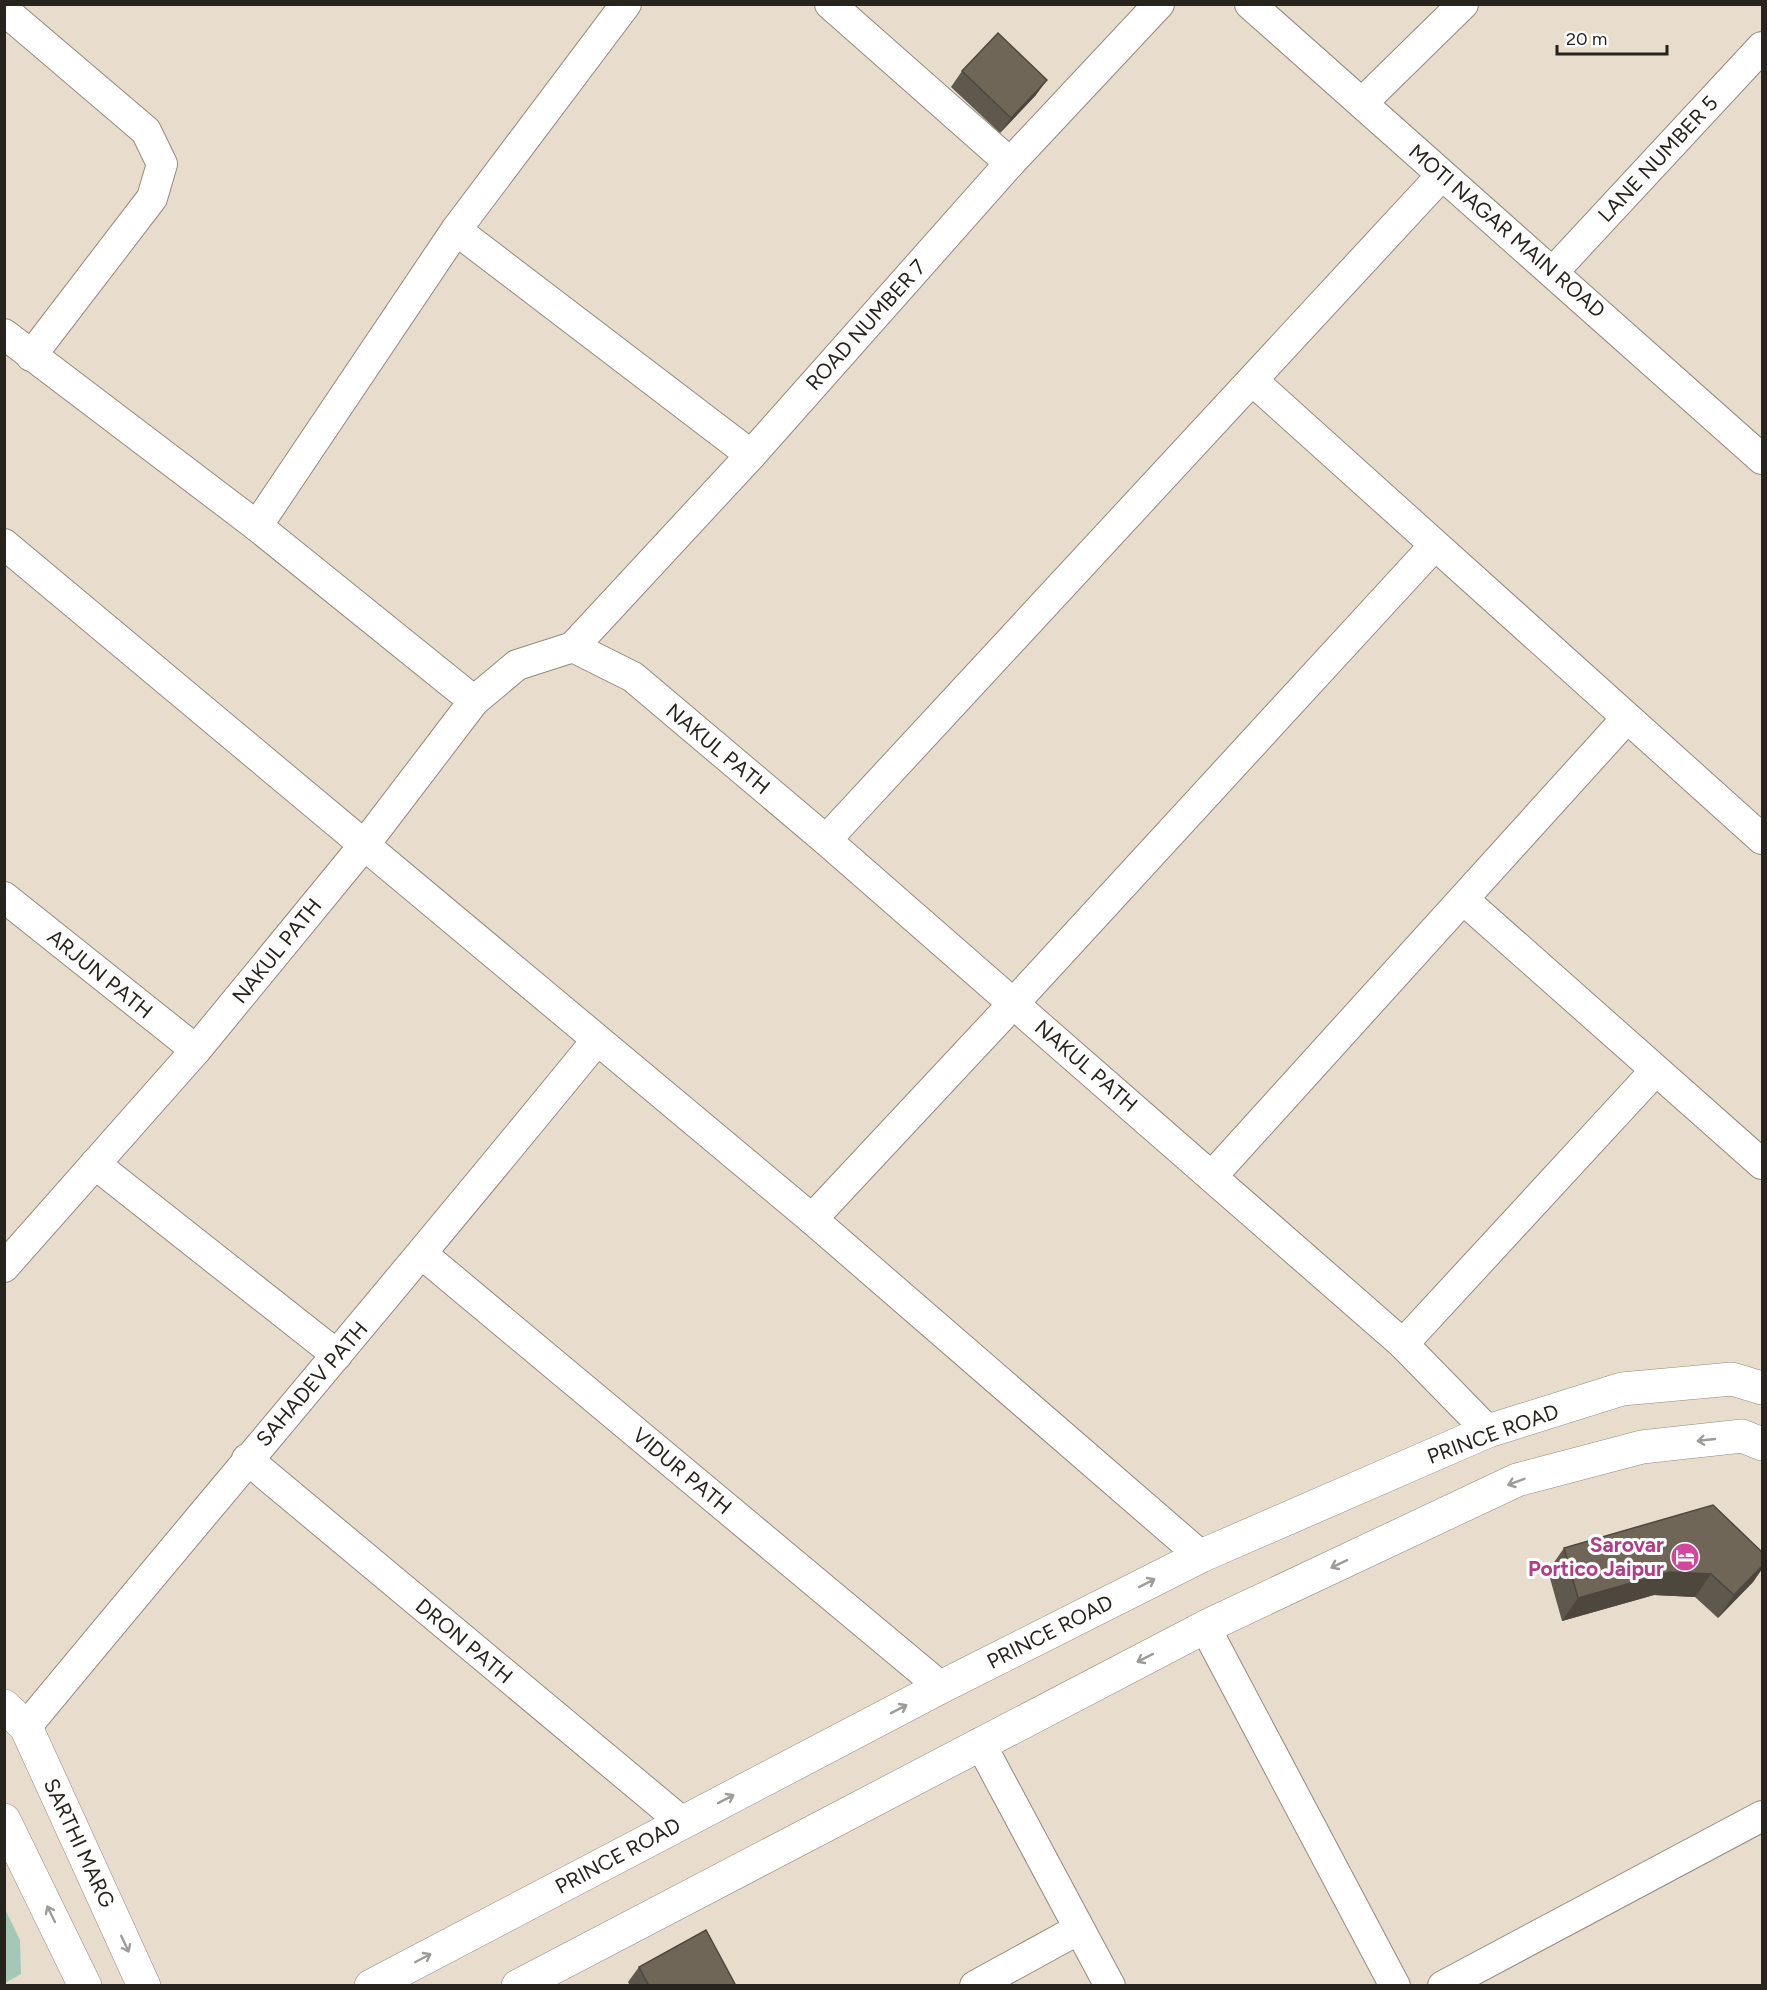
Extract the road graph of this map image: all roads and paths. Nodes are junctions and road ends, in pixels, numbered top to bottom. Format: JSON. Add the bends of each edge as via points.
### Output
{"nodes":[{"id":1,"x":626,"y":4,"type":"edge"},
{"id":2,"x":830,"y":4,"type":"edge"},
{"id":3,"x":1159,"y":4,"type":"edge"},
{"id":4,"x":1250,"y":4,"type":"edge"},
{"id":5,"x":1463,"y":4,"type":"edge"},
{"id":6,"x":4,"y":10,"type":"edge"},
{"id":7,"x":1762,"y":47,"type":"edge"},
{"id":8,"x":1362,"y":103,"type":"junction"},
{"id":9,"x":1010,"y":163,"type":"junction"},
{"id":10,"x":1442,"y":175,"type":"junction"},
{"id":11,"x":456,"y":230,"type":"junction"},
{"id":12,"x":1553,"y":272,"type":"junction"},
{"id":13,"x":4,"y":334,"type":"edge"},
{"id":14,"x":31,"y":356,"type":"junction"},
{"id":15,"x":1252,"y":381,"type":"junction"},
{"id":16,"x":1760,"y":452,"type":"edge"},
{"id":17,"x":751,"y":455,"type":"junction"},
{"id":18,"x":257,"y":525,"type":"junction"},
{"id":19,"x":4,"y":544,"type":"edge"},
{"id":20,"x":1434,"y":546,"type":"junction"},
{"id":21,"x":573,"y":647,"type":"junction"},
{"id":22,"x":474,"y":701,"type":"junction"},
{"id":23,"x":1627,"y":718,"type":"junction"},
{"id":24,"x":1762,"y":839,"type":"edge"},
{"id":25,"x":826,"y":840,"type":"junction"},
{"id":26,"x":365,"y":844,"type":"junction"},
{"id":27,"x":4,"y":897,"type":"edge"},
{"id":28,"x":1464,"y":900,"type":"junction"},
{"id":29,"x":1013,"y":1004,"type":"junction"},
{"id":30,"x":597,"y":1040,"type":"junction"},
{"id":31,"x":196,"y":1050,"type":"junction"},
{"id":32,"x":1655,"y":1071,"type":"junction"},
{"id":33,"x":95,"y":1164,"type":"junction"},
{"id":34,"x":1762,"y":1164,"type":"edge"},
{"id":35,"x":1213,"y":1175,"type":"junction"},
{"id":36,"x":812,"y":1219,"type":"junction"},
{"id":37,"x":422,"y":1254,"type":"junction"},
{"id":38,"x":7,"y":1259,"type":"edge"},
{"id":39,"x":1403,"y":1344,"type":"junction"},
{"id":40,"x":337,"y":1355,"type":"junction"},
{"id":41,"x":1762,"y":1388,"type":"edge"},
{"id":42,"x":1488,"y":1431,"type":"junction"},
{"id":43,"x":1762,"y":1444,"type":"edge"},
{"id":44,"x":247,"y":1459,"type":"junction"},
{"id":45,"x":1201,"y":1556,"type":"junction"},
{"id":46,"x":1205,"y":1627,"type":"junction"},
{"id":47,"x":941,"y":1687,"type":"junction"},
{"id":48,"x":15,"y":1717,"type":"edge"},
{"id":49,"x":980,"y":1743,"type":"junction"},
{"id":50,"x":1762,"y":1816,"type":"edge"},
{"id":51,"x":4,"y":1820,"type":"edge"},
{"id":52,"x":682,"y":1822,"type":"junction"},
{"id":53,"x":1079,"y":1929,"type":"junction"},
{"id":54,"x":85,"y":1986,"type":"edge"},
{"id":55,"x":144,"y":1986,"type":"edge"},
{"id":56,"x":371,"y":1986,"type":"edge"},
{"id":57,"x":518,"y":1986,"type":"edge"},
{"id":58,"x":975,"y":1986,"type":"edge"},
{"id":59,"x":1110,"y":1986,"type":"edge"},
{"id":60,"x":1395,"y":1986,"type":"edge"},
{"id":61,"x":1443,"y":1986,"type":"edge"}],
"edges":[{"from":1,"to":11,"type":"street"},
{"from":2,"to":9,"type":"street"},
{"from":3,"to":9,"type":"street","name":"ROAD NUMBER 7"},
{"from":4,"to":8,"type":"street","name":"MOTI NAGAR MAIN ROAD"},
{"from":5,"to":8,"type":"street"},
{"from":6,"to":14,"type":"street","via":[[147,131],[162,164],[152,198]]},
{"from":7,"to":12,"type":"street","name":"LANE NUMBER 5"},
{"from":8,"to":10,"type":"street","name":"MOTI NAGAR MAIN ROAD"},
{"from":9,"to":17,"type":"street","name":"ROAD NUMBER 7"},
{"from":10,"to":12,"type":"street","name":"MOTI NAGAR MAIN ROAD"},
{"from":10,"to":15,"type":"street"},
{"from":11,"to":17,"type":"street"},
{"from":11,"to":18,"type":"street"},
{"from":12,"to":16,"type":"street","name":"MOTI NAGAR MAIN ROAD"},
{"from":13,"to":14,"type":"street"},
{"from":14,"to":18,"type":"street"},
{"from":15,"to":20,"type":"street"},
{"from":15,"to":25,"type":"street"},
{"from":17,"to":21,"type":"street","name":"ROAD NUMBER 7"},
{"from":18,"to":22,"type":"street"},
{"from":19,"to":26,"type":"street"},
{"from":20,"to":23,"type":"street"},
{"from":20,"to":29,"type":"street"},
{"from":21,"to":22,"type":"street","name":"NAKUL PATH","via":[[517,665]]},
{"from":21,"to":25,"type":"street","name":"NAKUL PATH","via":[[633,677]]},
{"from":22,"to":26,"type":"street","name":"NAKUL PATH"},
{"from":23,"to":24,"type":"street"},
{"from":23,"to":28,"type":"street"},
{"from":25,"to":29,"type":"street","name":"NAKUL PATH"},
{"from":26,"to":30,"type":"street"},
{"from":26,"to":31,"type":"street","name":"NAKUL PATH"},
{"from":27,"to":31,"type":"street","name":"ARJUN PATH"},
{"from":28,"to":32,"type":"street"},
{"from":28,"to":35,"type":"street"},
{"from":29,"to":35,"type":"street","name":"NAKUL PATH"},
{"from":29,"to":36,"type":"street"},
{"from":30,"to":36,"type":"street"},
{"from":30,"to":37,"type":"street","name":"SAHADEV PATH"},
{"from":31,"to":33,"type":"street","name":"NAKUL PATH"},
{"from":32,"to":34,"type":"street"},
{"from":32,"to":39,"type":"street"},
{"from":33,"to":38,"type":"street","name":"NAKUL PATH"},
{"from":33,"to":40,"type":"street"},
{"from":35,"to":39,"type":"street","name":"NAKUL PATH"},
{"from":36,"to":45,"type":"street"},
{"from":37,"to":40,"type":"street","name":"SAHADEV PATH"},
{"from":37,"to":47,"type":"street","name":"VIDUR PATH"},
{"from":39,"to":42,"type":"street","name":"NAKUL PATH"},
{"from":40,"to":44,"type":"street","name":"SAHADEV PATH"},
{"from":41,"to":42,"type":"street","name":"PRINCE ROAD","via":[[1732,1379],[1622,1389]]},
{"from":42,"to":45,"type":"street","name":"PRINCE ROAD"},
{"from":43,"to":46,"type":"street","one_way":true,"via":[[1742,1436],[1642,1447],[1517,1480]]},
{"from":44,"to":48,"type":"street","name":"SAHADEV PATH"},
{"from":44,"to":52,"type":"street","name":"DRON PATH"},
{"from":47,"to":45,"type":"street","name":"PRINCE ROAD","one_way":true},
{"from":46,"to":49,"type":"street","one_way":true},
{"from":46,"to":60,"type":"street"},
{"from":52,"to":47,"type":"street","name":"PRINCE ROAD","one_way":true},
{"from":48,"to":55,"type":"street","name":"SARTHI MARG","one_way":true},
{"from":49,"to":53,"type":"street"},
{"from":49,"to":57,"type":"street"},
{"from":50,"to":61,"type":"street"},
{"from":54,"to":51,"type":"street","one_way":true},
{"from":56,"to":52,"type":"street","name":"PRINCE ROAD","one_way":true},
{"from":53,"to":58,"type":"street"},
{"from":53,"to":59,"type":"street"}]}
